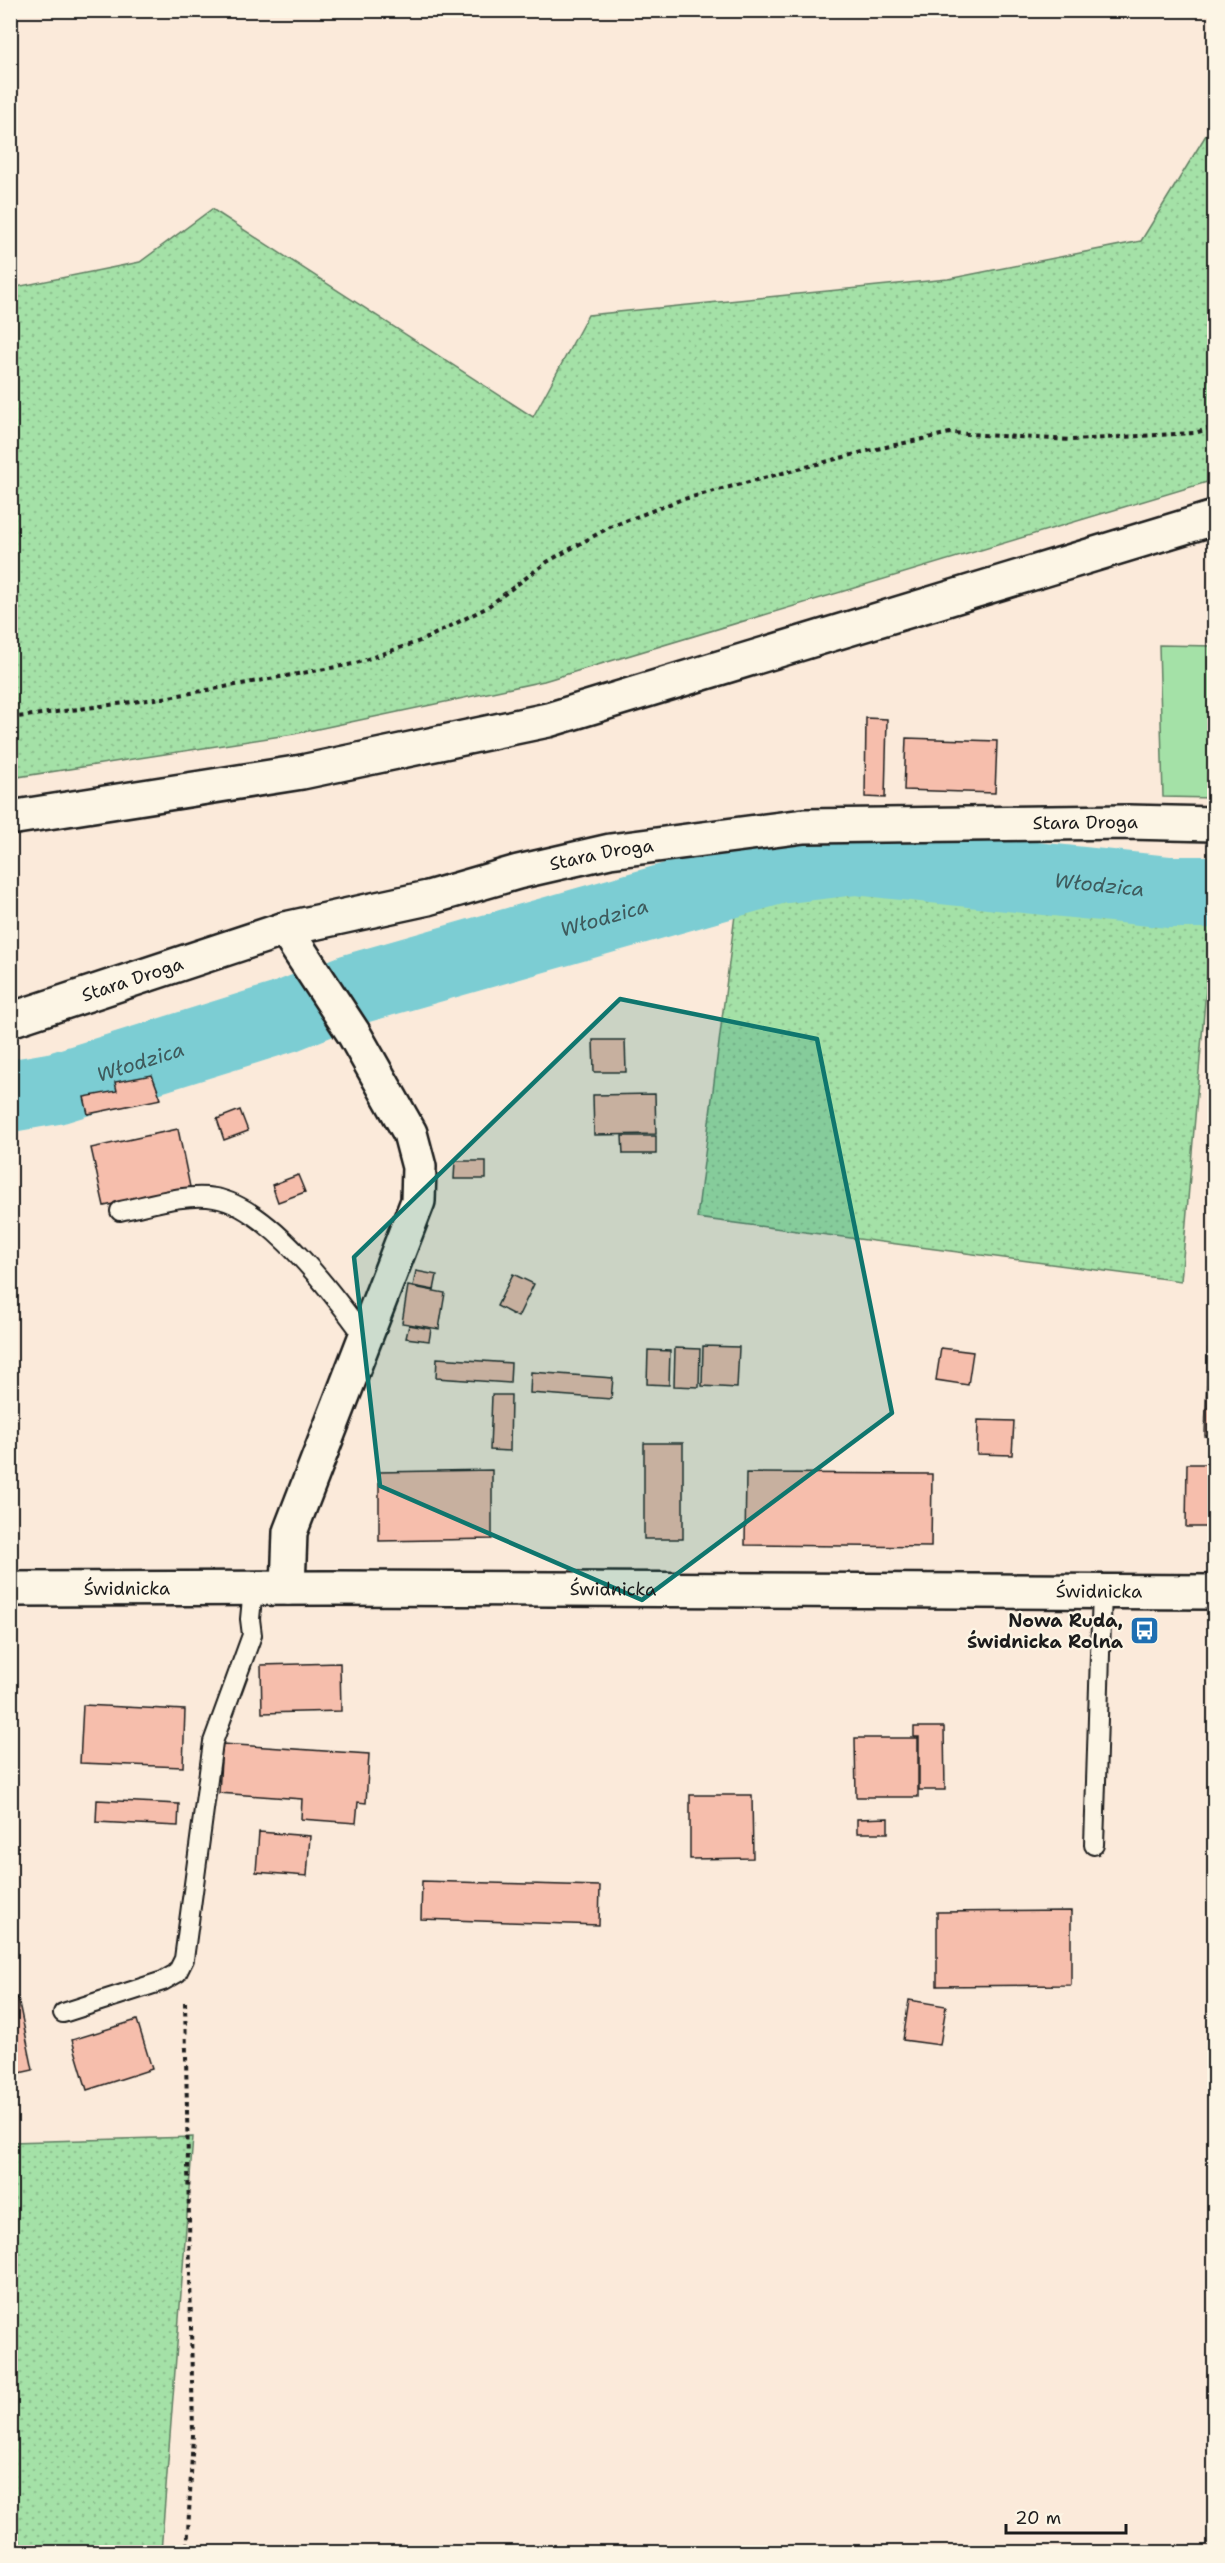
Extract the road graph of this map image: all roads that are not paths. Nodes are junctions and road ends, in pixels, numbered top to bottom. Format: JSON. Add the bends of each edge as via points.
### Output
{"nodes":[{"id":1,"x":1215,"y":518,"type":"edge"},
{"id":2,"x":10,"y":818,"type":"edge"},
{"id":3,"x":1215,"y":824,"type":"edge"},
{"id":4,"x":292,"y":939,"type":"junction"},
{"id":5,"x":10,"y":1020,"type":"edge"},
{"id":6,"x":120,"y":1211,"type":"dead end"},
{"id":7,"x":366,"y":1339,"type":"junction"},
{"id":8,"x":253,"y":1588,"type":"junction"},
{"id":9,"x":288,"y":1588,"type":"junction"},
{"id":10,"x":10,"y":1589,"type":"edge"},
{"id":11,"x":1102,"y":1591,"type":"junction"},
{"id":12,"x":1215,"y":1592,"type":"edge"},
{"id":13,"x":1094,"y":1845,"type":"dead end"},
{"id":14,"x":63,"y":2013,"type":"dead end"}],
"edges":[{"from":1,"to":2,"type":"street","via":[[548,720],[302,772]]},
{"from":3,"to":4,"type":"street","name":"Stara Droga","via":[[804,826],[610,851],[518,872]]},
{"from":4,"to":5,"type":"street","name":"Stara Droga"},
{"from":4,"to":7,"type":"street","via":[[354,1034],[410,1132],[419,1167],[418,1201]]},
{"from":6,"to":7,"type":"lane","via":[[191,1197],[235,1202],[272,1231],[327,1286]]},
{"from":7,"to":9,"type":"street","via":[[290,1532]]},
{"from":8,"to":9,"type":"street","name":"Świdnicka"},
{"from":8,"to":10,"type":"street","name":"Świdnicka"},
{"from":8,"to":14,"type":"lane","via":[[252,1635],[213,1742],[184,1959],[177,1973],[163,1981]]},
{"from":9,"to":11,"type":"street","name":"Świdnicka"},
{"from":11,"to":12,"type":"street","name":"Świdnicka"},
{"from":11,"to":13,"type":"lane"}]}
